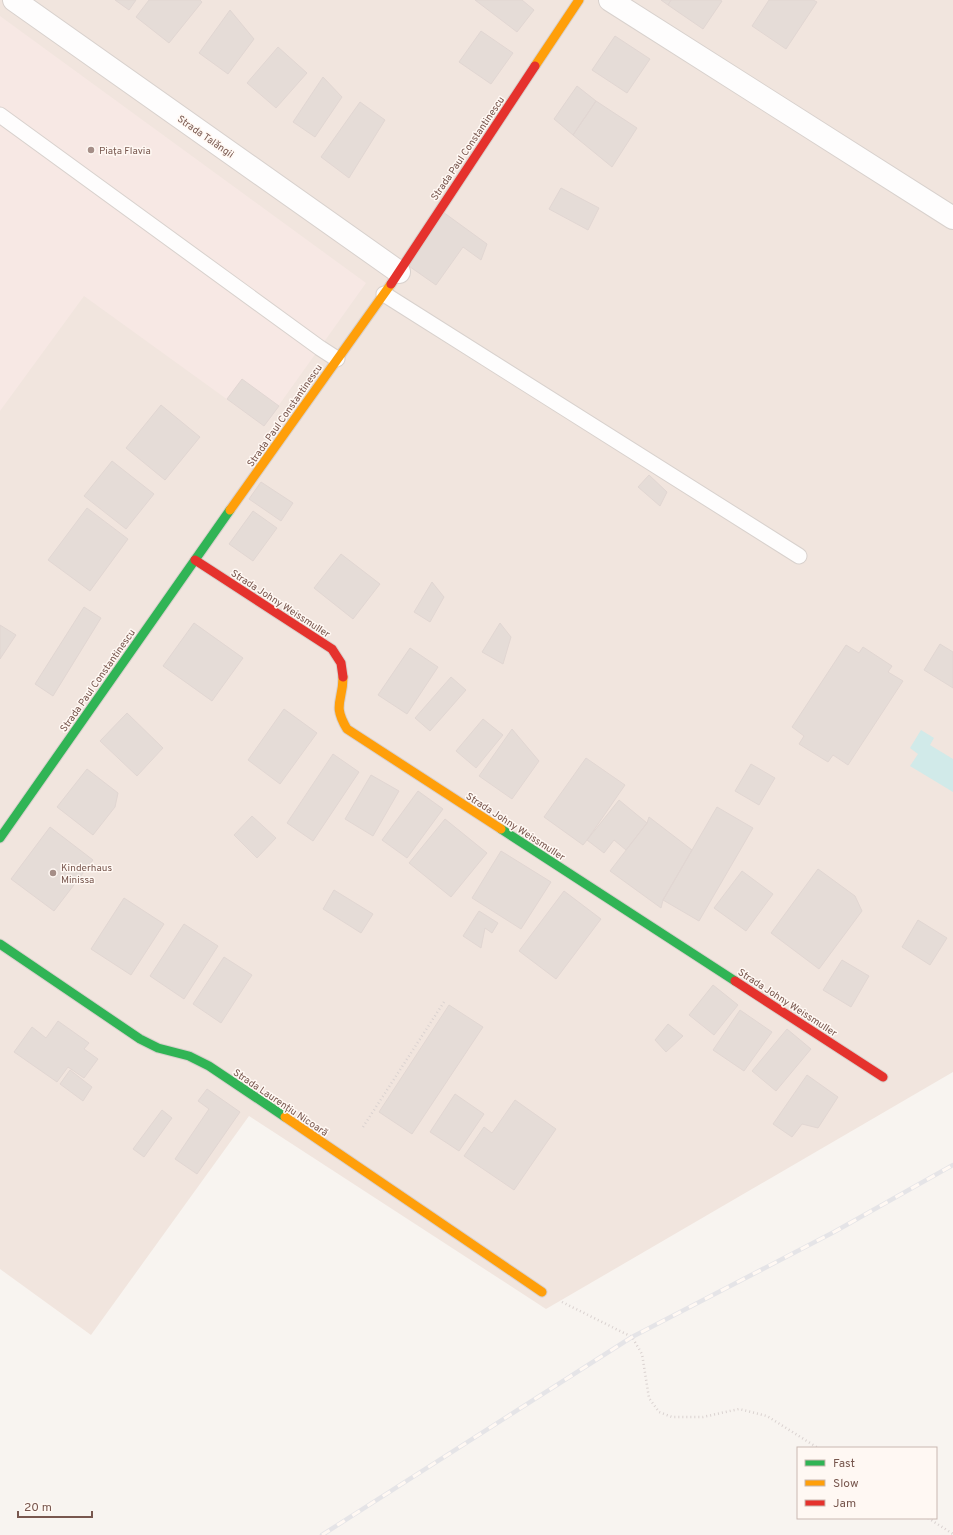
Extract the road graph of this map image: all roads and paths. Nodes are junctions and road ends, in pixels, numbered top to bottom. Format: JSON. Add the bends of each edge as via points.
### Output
{"nodes":[{"id":1,"x":14,"y":0,"type":"edge"},
{"id":2,"x":579,"y":0,"type":"edge"},
{"id":3,"x":610,"y":0,"type":"edge"},
{"id":4,"x":0,"y":115,"type":"edge"},
{"id":5,"x":953,"y":218,"type":"edge"},
{"id":6,"x":399,"y":272,"type":"junction"},
{"id":7,"x":384,"y":294,"type":"junction"},
{"id":8,"x":337,"y":359,"type":"junction"},
{"id":9,"x":799,"y":556,"type":"dead end"},
{"id":10,"x":195,"y":560,"type":"junction"},
{"id":11,"x":0,"y":838,"type":"edge"},
{"id":12,"x":0,"y":944,"type":"edge"},
{"id":13,"x":444,"y":1002,"type":"dead end"},
{"id":14,"x":883,"y":1077,"type":"dead end"},
{"id":15,"x":363,"y":1127,"type":"dead end"},
{"id":16,"x":542,"y":1292,"type":"joint"},
{"id":17,"x":816,"y":1447,"type":"edge"},
{"id":18,"x":930,"y":1519,"type":"edge"},
{"id":19,"x":953,"y":1534,"type":"edge"}],
"edges":[{"from":1,"to":6,"type":"street","name":"Strada Talăngii"},
{"from":2,"to":6,"type":"street","name":"Strada Paul Constantinescu"},
{"from":3,"to":5,"type":"street"},
{"from":4,"to":8,"type":"lane"},
{"from":6,"to":7,"type":"street","name":"Strada Paul Constantinescu"},
{"from":7,"to":8,"type":"street","name":"Strada Paul Constantinescu"},
{"from":7,"to":9,"type":"lane"},
{"from":8,"to":10,"type":"street","name":"Strada Paul Constantinescu"},
{"from":10,"to":11,"type":"street","name":"Strada Paul Constantinescu"},
{"from":10,"to":14,"type":"street","name":"Strada Johny Weissmuller","via":[[332,649],[341,663],[344,688],[338,708],[347,729]]},
{"from":12,"to":16,"type":"street","name":"Strada Laurențiu Nicoară","via":[[140,1039],[158,1048],[189,1056],[209,1066]]},
{"from":13,"to":15,"type":"path"},
{"from":16,"to":17,"type":"path","via":[[632,1337],[642,1354],[649,1398],[659,1412],[672,1417],[703,1417],[739,1409],[767,1416]]},
{"from":18,"to":19,"type":"path"}]}
